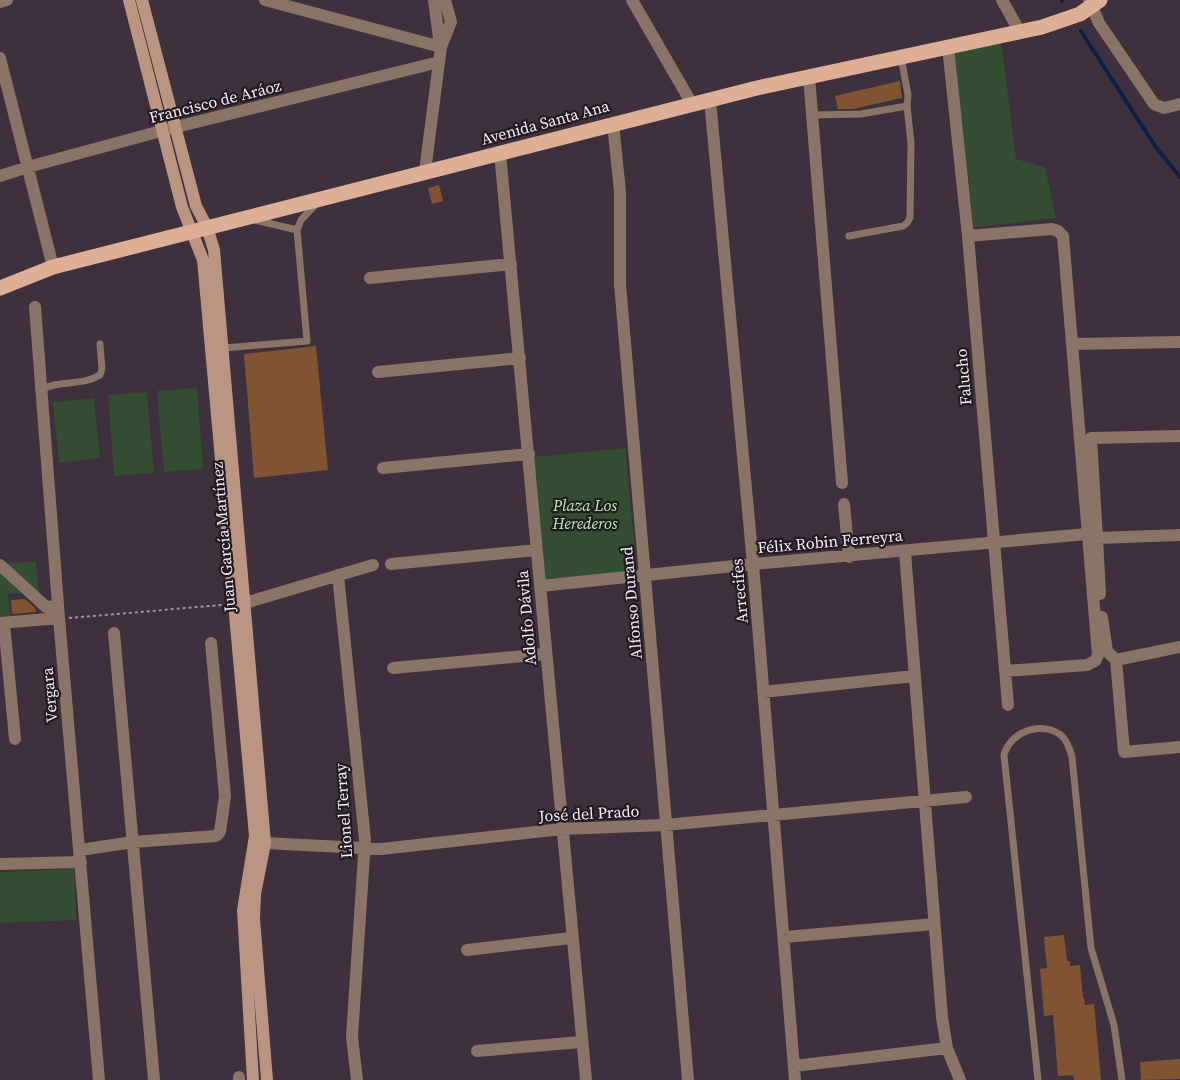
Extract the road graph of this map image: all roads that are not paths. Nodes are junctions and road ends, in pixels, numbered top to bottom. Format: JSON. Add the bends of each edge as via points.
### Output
{"nodes":[{"id":1,"x":7,"y":0,"type":"edge"},
{"id":2,"x":129,"y":0,"type":"edge"},
{"id":3,"x":142,"y":0,"type":"edge"},
{"id":4,"x":265,"y":0,"type":"edge"},
{"id":5,"x":434,"y":0,"type":"edge"},
{"id":6,"x":445,"y":0,"type":"edge"},
{"id":7,"x":632,"y":0,"type":"edge"},
{"id":8,"x":1002,"y":0,"type":"edge"},
{"id":9,"x":0,"y":2,"type":"edge"},
{"id":10,"x":1094,"y":2,"type":"edge"},
{"id":11,"x":1020,"y":32,"type":"junction"},
{"id":12,"x":948,"y":46,"type":"junction"},
{"id":13,"x":441,"y":47,"type":"junction"},
{"id":14,"x":901,"y":57,"type":"junction"},
{"id":15,"x":0,"y":58,"type":"edge"},
{"id":16,"x":439,"y":62,"type":"junction"},
{"id":17,"x":809,"y":77,"type":"junction"},
{"id":18,"x":710,"y":100,"type":"junction"},
{"id":19,"x":692,"y":104,"type":"junction"},
{"id":20,"x":1180,"y":104,"type":"edge"},
{"id":21,"x":907,"y":106,"type":"junction"},
{"id":22,"x":812,"y":116,"type":"junction"},
{"id":23,"x":613,"y":123,"type":"junction"},
{"id":24,"x":176,"y":127,"type":"junction"},
{"id":25,"x":163,"y":131,"type":"junction"},
{"id":26,"x":500,"y":153,"type":"junction"},
{"id":27,"x":27,"y":167,"type":"junction"},
{"id":28,"x":425,"y":171,"type":"junction"},
{"id":29,"x":0,"y":176,"type":"edge"},
{"id":30,"x":328,"y":196,"type":"junction"},
{"id":31,"x":243,"y":218,"type":"junction"},
{"id":32,"x":199,"y":229,"type":"junction"},
{"id":33,"x":297,"y":230,"type":"junction"},
{"id":34,"x":849,"y":236,"type":"dead end"},
{"id":35,"x":968,"y":236,"type":"junction"},
{"id":36,"x":511,"y":264,"type":"junction"},
{"id":37,"x":53,"y":267,"type":"junction"},
{"id":38,"x":370,"y":278,"type":"dead end"},
{"id":39,"x":0,"y":288,"type":"edge"},
{"id":40,"x":35,"y":307,"type":"dead end"},
{"id":41,"x":1180,"y":342,"type":"edge"},
{"id":42,"x":100,"y":344,"type":"dead end"},
{"id":43,"x":1072,"y":344,"type":"junction"},
{"id":44,"x":224,"y":348,"type":"junction"},
{"id":45,"x":520,"y":358,"type":"junction"},
{"id":46,"x":378,"y":372,"type":"dead end"},
{"id":47,"x":41,"y":390,"type":"junction"},
{"id":48,"x":1180,"y":436,"type":"edge"},
{"id":49,"x":529,"y":454,"type":"junction"},
{"id":50,"x":383,"y":468,"type":"dead end"},
{"id":51,"x":842,"y":483,"type":"dead end"},
{"id":52,"x":844,"y":504,"type":"dead end"},
{"id":53,"x":1180,"y":535,"type":"edge"},
{"id":54,"x":1092,"y":536,"type":"junction"},
{"id":55,"x":994,"y":543,"type":"junction"},
{"id":56,"x":536,"y":550,"type":"junction"},
{"id":57,"x":904,"y":552,"type":"junction"},
{"id":58,"x":849,"y":556,"type":"junction"},
{"id":59,"x":391,"y":564,"type":"dead end"},
{"id":60,"x":753,"y":564,"type":"junction"},
{"id":61,"x":0,"y":565,"type":"edge"},
{"id":62,"x":373,"y":565,"type":"dead end"},
{"id":63,"x":338,"y":575,"type":"junction"},
{"id":64,"x":646,"y":575,"type":"junction"},
{"id":65,"x":540,"y":586,"type":"junction"},
{"id":66,"x":239,"y":603,"type":"junction"},
{"id":67,"x":58,"y":612,"type":"junction"},
{"id":68,"x":2,"y":623,"type":"edge"},
{"id":69,"x":114,"y":633,"type":"dead end"},
{"id":70,"x":211,"y":643,"type":"dead end"},
{"id":71,"x":1180,"y":647,"type":"edge"},
{"id":72,"x":546,"y":654,"type":"junction"},
{"id":73,"x":1116,"y":660,"type":"junction"},
{"id":74,"x":393,"y":668,"type":"dead end"},
{"id":75,"x":1005,"y":671,"type":"junction"},
{"id":76,"x":914,"y":676,"type":"junction"},
{"id":77,"x":763,"y":692,"type":"junction"},
{"id":78,"x":1008,"y":705,"type":"dead end"},
{"id":79,"x":15,"y":739,"type":"dead end"},
{"id":80,"x":1180,"y":747,"type":"edge"},
{"id":81,"x":966,"y":797,"type":"dead end"},
{"id":82,"x":924,"y":800,"type":"junction"},
{"id":83,"x":773,"y":815,"type":"junction"},
{"id":84,"x":665,"y":825,"type":"junction"},
{"id":85,"x":562,"y":829,"type":"junction"},
{"id":86,"x":134,"y":842,"type":"junction"},
{"id":87,"x":260,"y":844,"type":"junction"},
{"id":88,"x":365,"y":849,"type":"junction"},
{"id":89,"x":80,"y":856,"type":"junction"},
{"id":90,"x":0,"y":864,"type":"edge"},
{"id":91,"x":934,"y":924,"type":"junction"},
{"id":92,"x":785,"y":937,"type":"junction"},
{"id":93,"x":571,"y":938,"type":"junction"},
{"id":94,"x":467,"y":950,"type":"dead end"},
{"id":95,"x":581,"y":1042,"type":"junction"},
{"id":96,"x":946,"y":1048,"type":"junction"},
{"id":97,"x":477,"y":1051,"type":"dead end"},
{"id":98,"x":794,"y":1066,"type":"junction"},
{"id":99,"x":99,"y":1080,"type":"edge"},
{"id":100,"x":154,"y":1080,"type":"edge"},
{"id":101,"x":253,"y":1080,"type":"edge"},
{"id":102,"x":267,"y":1080,"type":"edge"},
{"id":103,"x":357,"y":1080,"type":"edge"},
{"id":104,"x":586,"y":1080,"type":"edge"},
{"id":105,"x":688,"y":1080,"type":"edge"},
{"id":106,"x":795,"y":1080,"type":"edge"},
{"id":107,"x":960,"y":1080,"type":"edge"},
{"id":108,"x":1038,"y":1080,"type":"edge"},
{"id":109,"x":1122,"y":1080,"type":"edge"}],
"edges":[{"from":1,"to":9,"type":"street"},
{"from":2,"to":25,"type":"main road","name":"Juan García Martínez"},
{"from":3,"to":24,"type":"main road","name":"Juan García Martínez"},
{"from":4,"to":13,"type":"street"},
{"from":5,"to":13,"type":"street"},
{"from":6,"to":13,"type":"street","via":[[451,22]]},
{"from":7,"to":19,"type":"street"},
{"from":8,"to":11,"type":"street"},
{"from":10,"to":11,"type":"main road","name":"Avenida Santa Ana","via":[[1080,14]]},
{"from":10,"to":20,"type":"street","via":[[1099,23],[1154,104],[1164,108]]},
{"from":11,"to":12,"type":"main road","name":"Avenida Santa Ana"},
{"from":12,"to":14,"type":"main road","name":"Avenida Santa Ana"},
{"from":12,"to":35,"type":"street","name":"Falucho"},
{"from":13,"to":16,"type":"street"},
{"from":14,"to":17,"type":"main road","name":"Avenida Santa Ana"},
{"from":14,"to":21,"type":"lane"},
{"from":15,"to":27,"type":"street"},
{"from":16,"to":24,"type":"street","name":"Francisco de Aráoz"},
{"from":16,"to":28,"type":"street"},
{"from":17,"to":18,"type":"main road","name":"Avenida Santa Ana"},
{"from":17,"to":22,"type":"street"},
{"from":18,"to":19,"type":"main road","name":"Avenida Santa Ana"},
{"from":18,"to":60,"type":"street","name":"Arrecifes"},
{"from":19,"to":23,"type":"main road","name":"Avenida Santa Ana"},
{"from":21,"to":22,"type":"lane","via":[[861,114]]},
{"from":21,"to":34,"type":"lane","via":[[911,143],[910,218],[903,226]]},
{"from":22,"to":51,"type":"street"},
{"from":23,"to":26,"type":"main road","name":"Avenida Santa Ana"},
{"from":23,"to":64,"type":"street","name":"Alfonso Durand","via":[[620,192],[620,284]]},
{"from":24,"to":25,"type":"street","name":"Francisco de Aráoz"},
{"from":24,"to":32,"type":"main road","name":"Juan García Martínez"},
{"from":25,"to":27,"type":"street","name":"Francisco de Aráoz"},
{"from":25,"to":32,"type":"main road","name":"Juan García Martínez","via":[[182,207]]},
{"from":26,"to":28,"type":"main road","name":"Avenida Santa Ana"},
{"from":26,"to":36,"type":"street","name":"Adolfo Dávila"},
{"from":27,"to":29,"type":"street","name":"Francisco de Aráoz"},
{"from":27,"to":37,"type":"street"},
{"from":28,"to":30,"type":"main road","name":"Avenida Santa Ana"},
{"from":30,"to":31,"type":"main road","name":"Avenida Santa Ana"},
{"from":30,"to":33,"type":"lane","via":[[308,212]]},
{"from":31,"to":32,"type":"main road","name":"Avenida Santa Ana"},
{"from":31,"to":33,"type":"lane"},
{"from":32,"to":37,"type":"main road","name":"Avenida Santa Ana"},
{"from":32,"to":44,"type":"main road","name":"Juan García Martínez","via":[[214,250]]},
{"from":32,"to":66,"type":"main road","name":"Juan García Martínez"},
{"from":33,"to":44,"type":"lane","via":[[307,340]]},
{"from":35,"to":43,"type":"street","via":[[1052,229],[1063,236]]},
{"from":35,"to":55,"type":"street","name":"Falucho"},
{"from":36,"to":38,"type":"street"},
{"from":36,"to":45,"type":"street","name":"Adolfo Dávila"},
{"from":37,"to":39,"type":"main road","name":"Avenida Santa Ana"},
{"from":40,"to":47,"type":"street","name":"Vergara"},
{"from":41,"to":43,"type":"street"},
{"from":42,"to":47,"type":"lane","via":[[100,375]]},
{"from":43,"to":54,"type":"street"},
{"from":44,"to":66,"type":"main road","name":"Juan García Martínez"},
{"from":45,"to":46,"type":"street"},
{"from":45,"to":49,"type":"street","name":"Adolfo Dávila"},
{"from":47,"to":67,"type":"street","name":"Vergara"},
{"from":48,"to":54,"type":"street","via":[[1091,438]]},
{"from":49,"to":50,"type":"street"},
{"from":49,"to":56,"type":"street","name":"Adolfo Dávila"},
{"from":52,"to":58,"type":"street"},
{"from":53,"to":54,"type":"street","name":"Félix Robin Ferreyra"},
{"from":54,"to":55,"type":"street","name":"Félix Robin Ferreyra"},
{"from":54,"to":73,"type":"street","via":[[1107,651]]},
{"from":54,"to":75,"type":"street","via":[[1098,655],[1095,661],[1088,665]]},
{"from":55,"to":57,"type":"street","name":"Félix Robin Ferreyra"},
{"from":55,"to":75,"type":"street","name":"Falucho"},
{"from":56,"to":59,"type":"street"},
{"from":56,"to":65,"type":"street","name":"Adolfo Dávila"},
{"from":57,"to":58,"type":"street","name":"Félix Robin Ferreyra"},
{"from":57,"to":76,"type":"street"},
{"from":58,"to":60,"type":"street","name":"Félix Robin Ferreyra"},
{"from":60,"to":64,"type":"street","name":"Félix Robin Ferreyra"},
{"from":60,"to":77,"type":"street","name":"Arrecifes"},
{"from":61,"to":67,"type":"street","via":[[46,607]]},
{"from":62,"to":63,"type":"street"},
{"from":63,"to":66,"type":"street"},
{"from":63,"to":88,"type":"street","name":"Lionel Terray"},
{"from":64,"to":65,"type":"street","name":"Félix Robin Ferreyra"},
{"from":64,"to":84,"type":"street","name":"Alfonso Durand"},
{"from":65,"to":72,"type":"street","name":"Adolfo Dávila"},
{"from":66,"to":87,"type":"main road","name":"Juan García Martínez"},
{"from":67,"to":68,"type":"street"},
{"from":67,"to":89,"type":"street","name":"Vergara"},
{"from":68,"to":79,"type":"street"},
{"from":69,"to":86,"type":"street"},
{"from":70,"to":86,"type":"street","via":[[225,796],[220,832],[216,836]]},
{"from":71,"to":73,"type":"street"},
{"from":72,"to":74,"type":"street"},
{"from":72,"to":85,"type":"street","name":"Adolfo Dávila"},
{"from":73,"to":80,"type":"street","via":[[1124,752]]},
{"from":75,"to":78,"type":"street","name":"Falucho"},
{"from":76,"to":77,"type":"street"},
{"from":76,"to":82,"type":"street"},
{"from":77,"to":83,"type":"street","name":"Arrecifes"},
{"from":81,"to":82,"type":"street","name":"José del Prado"},
{"from":82,"to":83,"type":"street","name":"José del Prado"},
{"from":82,"to":91,"type":"street"},
{"from":83,"to":84,"type":"street","name":"José del Prado"},
{"from":83,"to":92,"type":"street","name":"Arrecifes"},
{"from":84,"to":85,"type":"street","name":"José del Prado"},
{"from":84,"to":105,"type":"street","name":"Alfonso Durand"},
{"from":85,"to":88,"type":"street","name":"José del Prado"},
{"from":85,"to":93,"type":"street","name":"Adolfo Dávila"},
{"from":86,"to":89,"type":"street"},
{"from":86,"to":100,"type":"street"},
{"from":87,"to":88,"type":"street","name":"José del Prado"},
{"from":87,"to":101,"type":"main road","name":"Juan García Martínez","via":[[243,899]]},
{"from":87,"to":102,"type":"main road","name":"Juan García Martínez","via":[[254,920]]},
{"from":88,"to":103,"type":"street","name":"Lionel Terray","via":[[352,1037]]},
{"from":89,"to":90,"type":"street"},
{"from":89,"to":99,"type":"street","name":"Vergara"},
{"from":91,"to":92,"type":"street"},
{"from":91,"to":96,"type":"street"},
{"from":92,"to":98,"type":"street","name":"Arrecifes"},
{"from":93,"to":94,"type":"street"},
{"from":93,"to":95,"type":"street","name":"Adolfo Dávila"},
{"from":95,"to":97,"type":"street"},
{"from":95,"to":104,"type":"street","name":"Adolfo Dávila"},
{"from":96,"to":98,"type":"street"},
{"from":96,"to":107,"type":"street"},
{"from":98,"to":106,"type":"street","name":"Arrecifes"},
{"from":108,"to":109,"type":"lane","via":[[1004,755],[1019,735],[1048,728],[1066,741],[1072,757],[1091,948],[1114,1025]]}]}
